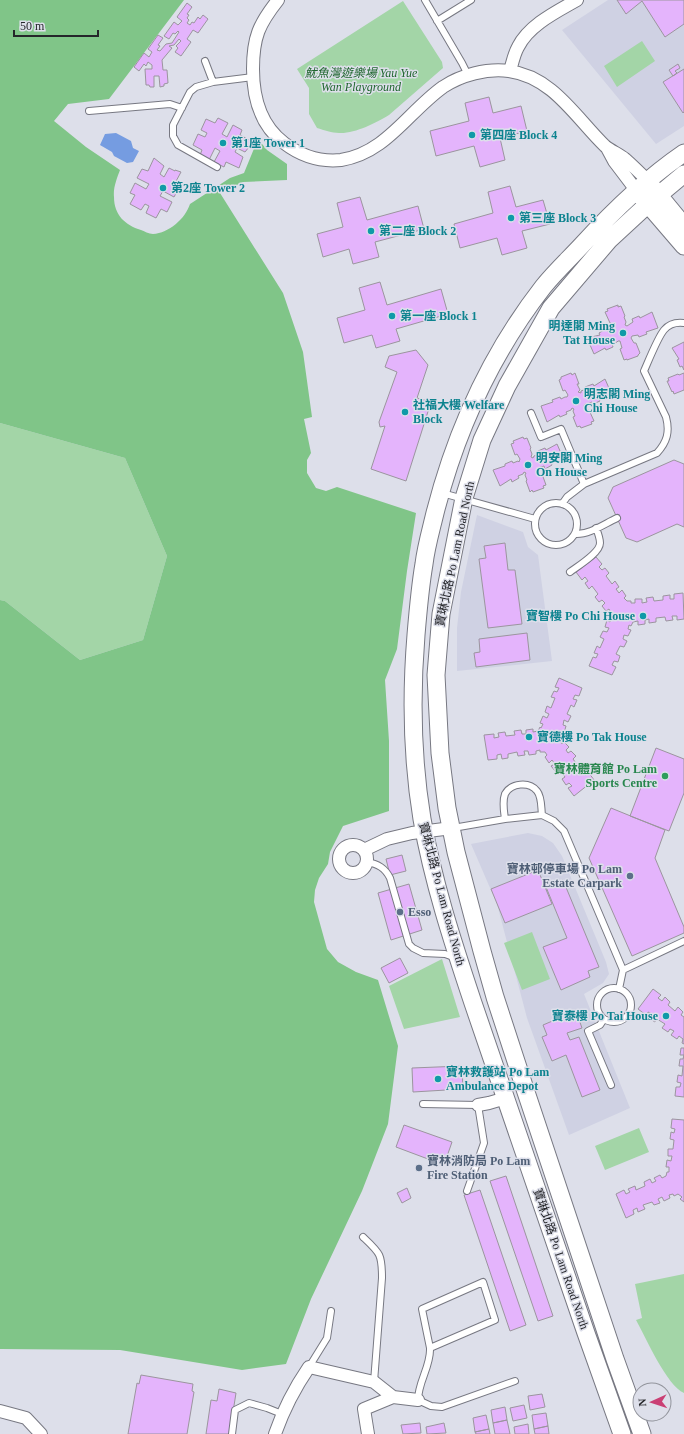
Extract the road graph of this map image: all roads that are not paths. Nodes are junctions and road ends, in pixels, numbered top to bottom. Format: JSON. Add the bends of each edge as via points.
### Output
{"nodes":[{"id":1,"x":278,"y":0,"type":"edge"},
{"id":2,"x":425,"y":0,"type":"edge"},
{"id":3,"x":471,"y":0,"type":"edge"},
{"id":4,"x":577,"y":0,"type":"edge"},
{"id":5,"x":437,"y":21,"type":"junction"},
{"id":6,"x":205,"y":61,"type":"dead end"},
{"id":7,"x":510,"y":71,"type":"junction"},
{"id":8,"x":468,"y":76,"type":"junction"},
{"id":9,"x":253,"y":77,"type":"junction"},
{"id":10,"x":212,"y":82,"type":"junction"},
{"id":11,"x":182,"y":108,"type":"junction"},
{"id":12,"x":89,"y":111,"type":"dead end"},
{"id":13,"x":684,"y":153,"type":"edge"},
{"id":14,"x":217,"y":166,"type":"dead end"},
{"id":15,"x":684,"y":174,"type":"edge"},
{"id":16,"x":641,"y":185,"type":"junction"},
{"id":17,"x":653,"y":199,"type":"junction"},
{"id":18,"x":684,"y":226,"type":"edge"},
{"id":19,"x":684,"y":246,"type":"edge"},
{"id":20,"x":684,"y":323,"type":"edge"},
{"id":21,"x":531,"y":413,"type":"dead end"},
{"id":22,"x":584,"y":484,"type":"junction"},
{"id":23,"x":441,"y":492,"type":"junction"},
{"id":24,"x":464,"y":498,"type":"junction"},
{"id":25,"x":562,"y":504,"type":"junction"},
{"id":26,"x":617,"y":518,"type":"dead end"},
{"id":27,"x":535,"y":519,"type":"junction"},
{"id":28,"x":596,"y":528,"type":"junction"},
{"id":29,"x":575,"y":534,"type":"junction"},
{"id":30,"x":570,"y":572,"type":"dead end"},
{"id":31,"x":542,"y":815,"type":"junction"},
{"id":32,"x":505,"y":819,"type":"junction"},
{"id":33,"x":452,"y":828,"type":"junction"},
{"id":34,"x":424,"y":832,"type":"junction"},
{"id":35,"x":365,"y":856,"type":"joint"},
{"id":36,"x":684,"y":941,"type":"edge"},
{"id":37,"x":458,"y":958,"type":"junction"},
{"id":38,"x":623,"y":970,"type":"junction"},
{"id":39,"x":619,"y":989,"type":"junction"},
{"id":40,"x":604,"y":1019,"type":"junction"},
{"id":41,"x":611,"y":1085,"type":"dead end"},
{"id":42,"x":516,"y":1095,"type":"junction"},
{"id":43,"x":423,"y":1104,"type":"dead end"},
{"id":44,"x":478,"y":1105,"type":"junction"},
{"id":45,"x":466,"y":1191,"type":"dead end"},
{"id":46,"x":362,"y":1237,"type":"dead end"},
{"id":47,"x":331,"y":1311,"type":"dead end"},
{"id":48,"x":430,"y":1348,"type":"junction"},
{"id":49,"x":309,"y":1367,"type":"junction"},
{"id":50,"x":515,"y":1381,"type":"dead end"},
{"id":51,"x":374,"y":1382,"type":"junction"},
{"id":52,"x":392,"y":1397,"type":"junction"},
{"id":53,"x":418,"y":1400,"type":"junction"},
{"id":54,"x":0,"y":1411,"type":"edge"},
{"id":55,"x":282,"y":1414,"type":"junction"},
{"id":56,"x":41,"y":1434,"type":"edge"},
{"id":57,"x":232,"y":1434,"type":"edge"},
{"id":58,"x":275,"y":1434,"type":"edge"},
{"id":59,"x":368,"y":1434,"type":"edge"},
{"id":60,"x":622,"y":1434,"type":"edge"},
{"id":61,"x":642,"y":1434,"type":"edge"}],
"edges":[{"from":1,"to":9,"type":"street","via":[[258,31],[253,56]]},
{"from":2,"to":5,"type":"lane"},
{"from":3,"to":5,"type":"lane"},
{"from":4,"to":7,"type":"street","via":[[527,34],[517,47]]},
{"from":5,"to":8,"type":"lane"},
{"from":6,"to":10,"type":"lane"},
{"from":7,"to":8,"type":"street","via":[[489,71]]},
{"from":7,"to":16,"type":"street","via":[[553,90],[607,147],[625,158]]},
{"from":8,"to":9,"type":"street","via":[[444,87],[373,148],[355,157],[327,161],[298,152],[270,131],[256,103]]},
{"from":9,"to":10,"type":"lane"},
{"from":10,"to":11,"type":"lane","via":[[196,87],[190,92]]},
{"from":11,"to":12,"type":"lane","via":[[170,104]]},
{"from":11,"to":14,"type":"lane","via":[[173,125],[175,141],[182,148]]},
{"from":13,"to":16,"type":"main road","name":"寶琳北路 Po Lam Road North"},
{"from":15,"to":17,"type":"main road","name":"寶琳北路 Po Lam Road North"},
{"from":16,"to":17,"type":"main road"},
{"from":16,"to":23,"type":"main road","name":"寶琳北路 Po Lam Road North","via":[[544,286],[509,337],[473,403],[449,463]]},
{"from":17,"to":18,"type":"main road"},
{"from":17,"to":19,"type":"main road"},
{"from":17,"to":24,"type":"main road","name":"寶琳北路 Po Lam Road North","via":[[609,240],[551,308],[507,386],[482,440]]},
{"from":20,"to":22,"type":"lane","via":[[671,325],[663,331],[644,371],[668,425],[666,440],[662,447],[656,453]]},
{"from":21,"to":22,"type":"lane","via":[[541,437],[561,428]]},
{"from":22,"to":25,"type":"lane"},
{"from":23,"to":24,"type":"lane"},
{"from":23,"to":34,"type":"main road","name":"寶琳北路 Po Lam Road North","via":[[424,562],[413,672],[415,755]]},
{"from":24,"to":27,"type":"lane"},
{"from":24,"to":33,"type":"main road","name":"寶琳北路 Po Lam Road North","via":[[442,608],[436,675],[440,753]]},
{"from":25,"to":27,"type":"lane","via":[[546,505]]},
{"from":25,"to":29,"type":"lane","via":[[575,516]]},
{"from":26,"to":28,"type":"lane"},
{"from":27,"to":29,"type":"lane","via":[[536,533],[545,543],[558,546],[565,544]]},
{"from":28,"to":29,"type":"lane"},
{"from":28,"to":30,"type":"lane","via":[[600,545],[596,552]]},
{"from":31,"to":32,"type":"lane"},
{"from":31,"to":32,"type":"lane","via":[[537,791],[526,784],[514,785],[505,793]]},
{"from":31,"to":38,"type":"lane","via":[[554,821],[564,832]]},
{"from":32,"to":33,"type":"lane"},
{"from":33,"to":34,"type":"street"},
{"from":33,"to":42,"type":"main road","name":"寶琳北路 Po Lam Road North"},
{"from":34,"to":35,"type":"street","via":[[388,839]]},
{"from":34,"to":37,"type":"main road","name":"寶琳北路 Po Lam Road North"},
{"from":35,"to":37,"type":"lane","via":[[379,865],[390,878],[407,938],[413,948],[423,953],[445,954]]},
{"from":36,"to":38,"type":"lane"},
{"from":37,"to":42,"type":"main road","name":"寶琳北路 Po Lam Road North"},
{"from":38,"to":39,"type":"lane"},
{"from":39,"to":40,"type":"lane","via":[[609,989],[600,995],[598,1011]]},
{"from":39,"to":40,"type":"lane","via":[[630,1000],[630,1012],[619,1022]]},
{"from":40,"to":41,"type":"lane","via":[[600,1025],[588,1031]]},
{"from":42,"to":44,"type":"street"},
{"from":42,"to":60,"type":"main road","name":"寶琳北路 Po Lam Road North","via":[[586,1333]]},
{"from":42,"to":61,"type":"main road","name":"寶琳北路 Po Lam Road North"},
{"from":43,"to":44,"type":"lane"},
{"from":44,"to":45,"type":"lane","via":[[484,1142]]},
{"from":46,"to":51,"type":"lane","via":[[379,1253],[382,1266]]},
{"from":47,"to":49,"type":"lane","via":[[327,1338]]},
{"from":48,"to":48,"type":"lane","via":[[422,1309],[483,1282],[494,1320]]},
{"from":48,"to":53,"type":"lane"},
{"from":49,"to":51,"type":"street"},
{"from":49,"to":55,"type":"street","via":[[294,1389]]},
{"from":50,"to":53,"type":"lane","via":[[442,1407],[431,1406]]},
{"from":51,"to":52,"type":"street"},
{"from":52,"to":53,"type":"street"},
{"from":52,"to":59,"type":"street","via":[[364,1409]]},
{"from":54,"to":56,"type":"street","via":[[26,1418]]},
{"from":55,"to":57,"type":"lane","via":[[249,1403],[235,1410]]},
{"from":55,"to":58,"type":"street"}]}
